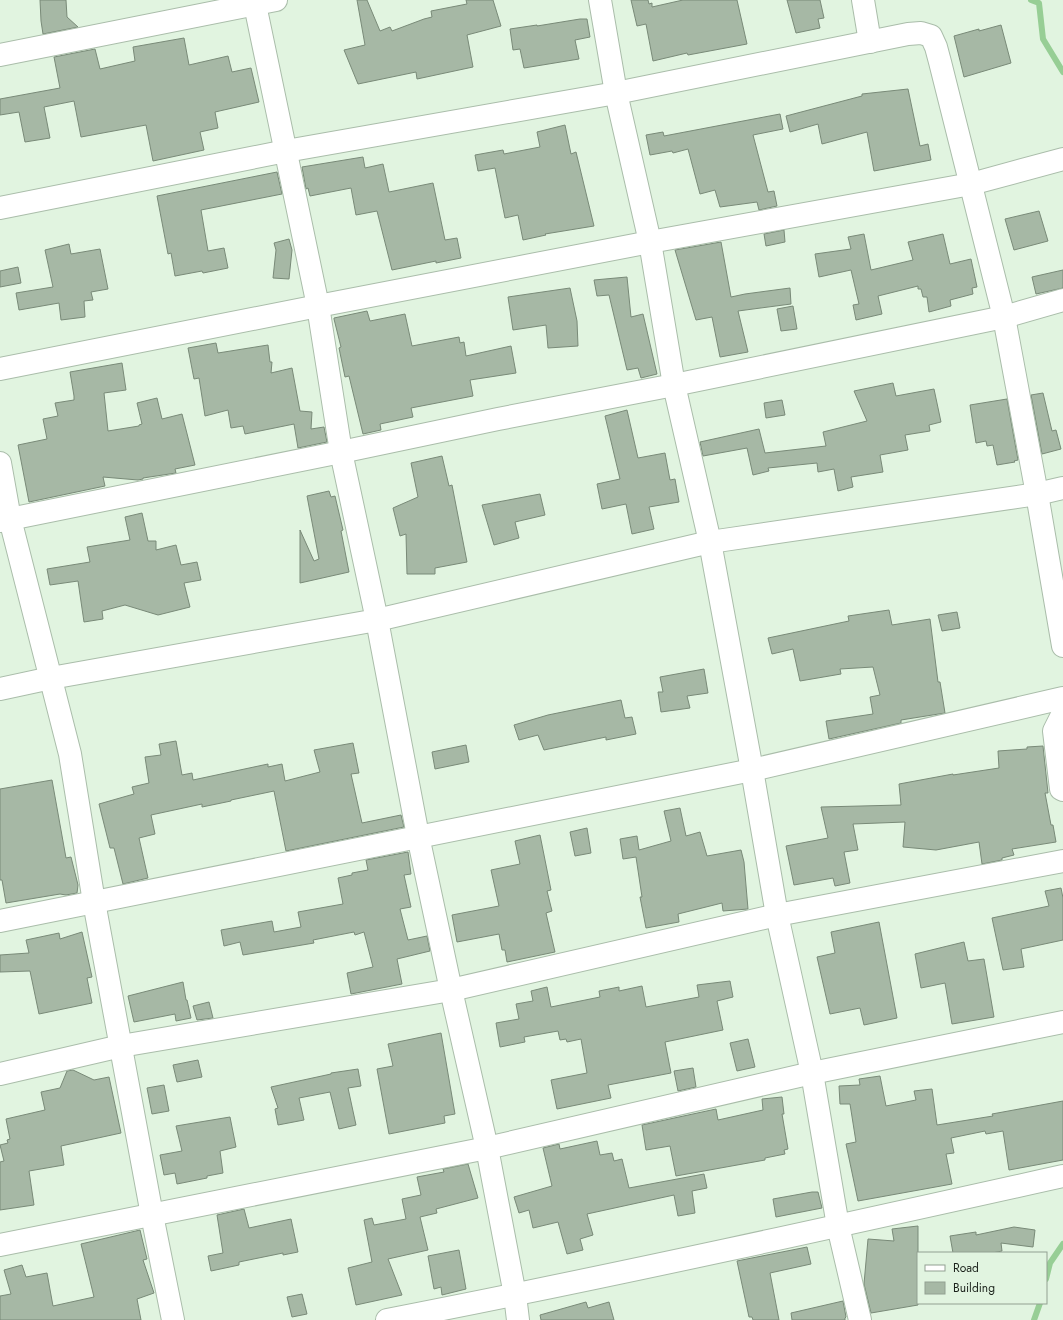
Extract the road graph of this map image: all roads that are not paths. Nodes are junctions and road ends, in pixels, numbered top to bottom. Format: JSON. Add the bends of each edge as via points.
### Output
{"nodes":[{"id":1,"x":276,"y":0,"type":"edge"},
{"id":2,"x":600,"y":0,"type":"edge"},
{"id":3,"x":863,"y":0,"type":"edge"},
{"id":4,"x":255,"y":2,"type":"edge"},
{"id":5,"x":870,"y":42,"type":"junction"},
{"id":6,"x":0,"y":55,"type":"edge"},
{"id":7,"x":616,"y":93,"type":"junction"},
{"id":8,"x":286,"y":152,"type":"junction"},
{"id":9,"x":1063,"y":159,"type":"edge"},
{"id":10,"x":971,"y":184,"type":"junction"},
{"id":11,"x":0,"y":208,"type":"edge"},
{"id":12,"x":650,"y":242,"type":"junction"},
{"id":13,"x":1063,"y":300,"type":"edge"},
{"id":14,"x":318,"y":306,"type":"junction"},
{"id":15,"x":1004,"y":317,"type":"junction"},
{"id":16,"x":0,"y":369,"type":"edge"},
{"id":17,"x":674,"y":385,"type":"junction"},
{"id":18,"x":341,"y":452,"type":"junction"},
{"id":19,"x":0,"y":464,"type":"edge"},
{"id":20,"x":1063,"y":488,"type":"edge"},
{"id":21,"x":1037,"y":494,"type":"junction"},
{"id":22,"x":5,"y":520,"type":"edge"},
{"id":23,"x":710,"y":542,"type":"junction"},
{"id":24,"x":377,"y":620,"type":"junction"},
{"id":25,"x":1063,"y":646,"type":"edge"},
{"id":26,"x":50,"y":678,"type":"junction"},
{"id":27,"x":0,"y":689,"type":"edge"},
{"id":28,"x":1063,"y":698,"type":"edge"},
{"id":29,"x":1063,"y":713,"type":"edge"},
{"id":30,"x":752,"y":770,"type":"junction"},
{"id":31,"x":1063,"y":790,"type":"edge"},
{"id":32,"x":418,"y":836,"type":"junction"},
{"id":33,"x":1063,"y":861,"type":"edge"},
{"id":34,"x":94,"y":902,"type":"junction"},
{"id":35,"x":777,"y":915,"type":"junction"},
{"id":36,"x":0,"y":921,"type":"edge"},
{"id":37,"x":451,"y":990,"type":"junction"},
{"id":38,"x":1063,"y":1022,"type":"edge"},
{"id":39,"x":121,"y":1046,"type":"junction"},
{"id":40,"x":812,"y":1073,"type":"junction"},
{"id":41,"x":0,"y":1074,"type":"edge"},
{"id":42,"x":487,"y":1148,"type":"junction"},
{"id":43,"x":1063,"y":1176,"type":"edge"},
{"id":44,"x":152,"y":1214,"type":"junction"},
{"id":45,"x":838,"y":1226,"type":"junction"},
{"id":46,"x":0,"y":1245,"type":"edge"},
{"id":47,"x":515,"y":1295,"type":"junction"},
{"id":48,"x":173,"y":1320,"type":"edge"},
{"id":49,"x":387,"y":1320,"type":"edge"},
{"id":50,"x":518,"y":1320,"type":"edge"},
{"id":51,"x":860,"y":1320,"type":"edge"}],
"edges":[{"from":1,"to":4,"type":"street"},
{"from":2,"to":7,"type":"street"},
{"from":3,"to":5,"type":"street"},
{"from":4,"to":6,"type":"street"},
{"from":4,"to":8,"type":"street"},
{"from":5,"to":7,"type":"street"},
{"from":5,"to":10,"type":"street","via":[[921,33],[931,36]]},
{"from":7,"to":8,"type":"street"},
{"from":7,"to":12,"type":"street"},
{"from":8,"to":11,"type":"street"},
{"from":8,"to":14,"type":"street"},
{"from":9,"to":10,"type":"street"},
{"from":10,"to":12,"type":"street"},
{"from":10,"to":15,"type":"street"},
{"from":12,"to":14,"type":"street"},
{"from":12,"to":17,"type":"street"},
{"from":13,"to":15,"type":"street"},
{"from":14,"to":16,"type":"street"},
{"from":14,"to":18,"type":"street"},
{"from":15,"to":17,"type":"street"},
{"from":15,"to":21,"type":"street"},
{"from":17,"to":18,"type":"street"},
{"from":17,"to":23,"type":"street"},
{"from":18,"to":22,"type":"street"},
{"from":18,"to":24,"type":"street"},
{"from":19,"to":22,"type":"street"},
{"from":20,"to":21,"type":"street"},
{"from":21,"to":23,"type":"street"},
{"from":21,"to":25,"type":"street"},
{"from":22,"to":26,"type":"street"},
{"from":23,"to":24,"type":"street"},
{"from":23,"to":30,"type":"street"},
{"from":24,"to":26,"type":"street"},
{"from":24,"to":32,"type":"street"},
{"from":26,"to":27,"type":"street"},
{"from":26,"to":34,"type":"street","via":[[70,754]]},
{"from":28,"to":30,"type":"street"},
{"from":29,"to":31,"type":"street","via":[[1054,731]]},
{"from":30,"to":32,"type":"street"},
{"from":30,"to":35,"type":"street"},
{"from":32,"to":34,"type":"street"},
{"from":32,"to":37,"type":"street"},
{"from":33,"to":35,"type":"street"},
{"from":34,"to":36,"type":"street"},
{"from":34,"to":39,"type":"street"},
{"from":35,"to":37,"type":"street"},
{"from":35,"to":40,"type":"street"},
{"from":37,"to":39,"type":"street"},
{"from":37,"to":42,"type":"street"},
{"from":38,"to":40,"type":"street"},
{"from":39,"to":41,"type":"street"},
{"from":39,"to":44,"type":"street"},
{"from":40,"to":42,"type":"street"},
{"from":40,"to":45,"type":"street"},
{"from":42,"to":44,"type":"street"},
{"from":42,"to":47,"type":"street"},
{"from":43,"to":45,"type":"street"},
{"from":44,"to":46,"type":"street"},
{"from":44,"to":48,"type":"street"},
{"from":45,"to":47,"type":"street"},
{"from":45,"to":51,"type":"street"},
{"from":47,"to":49,"type":"street"},
{"from":47,"to":50,"type":"street"}]}
